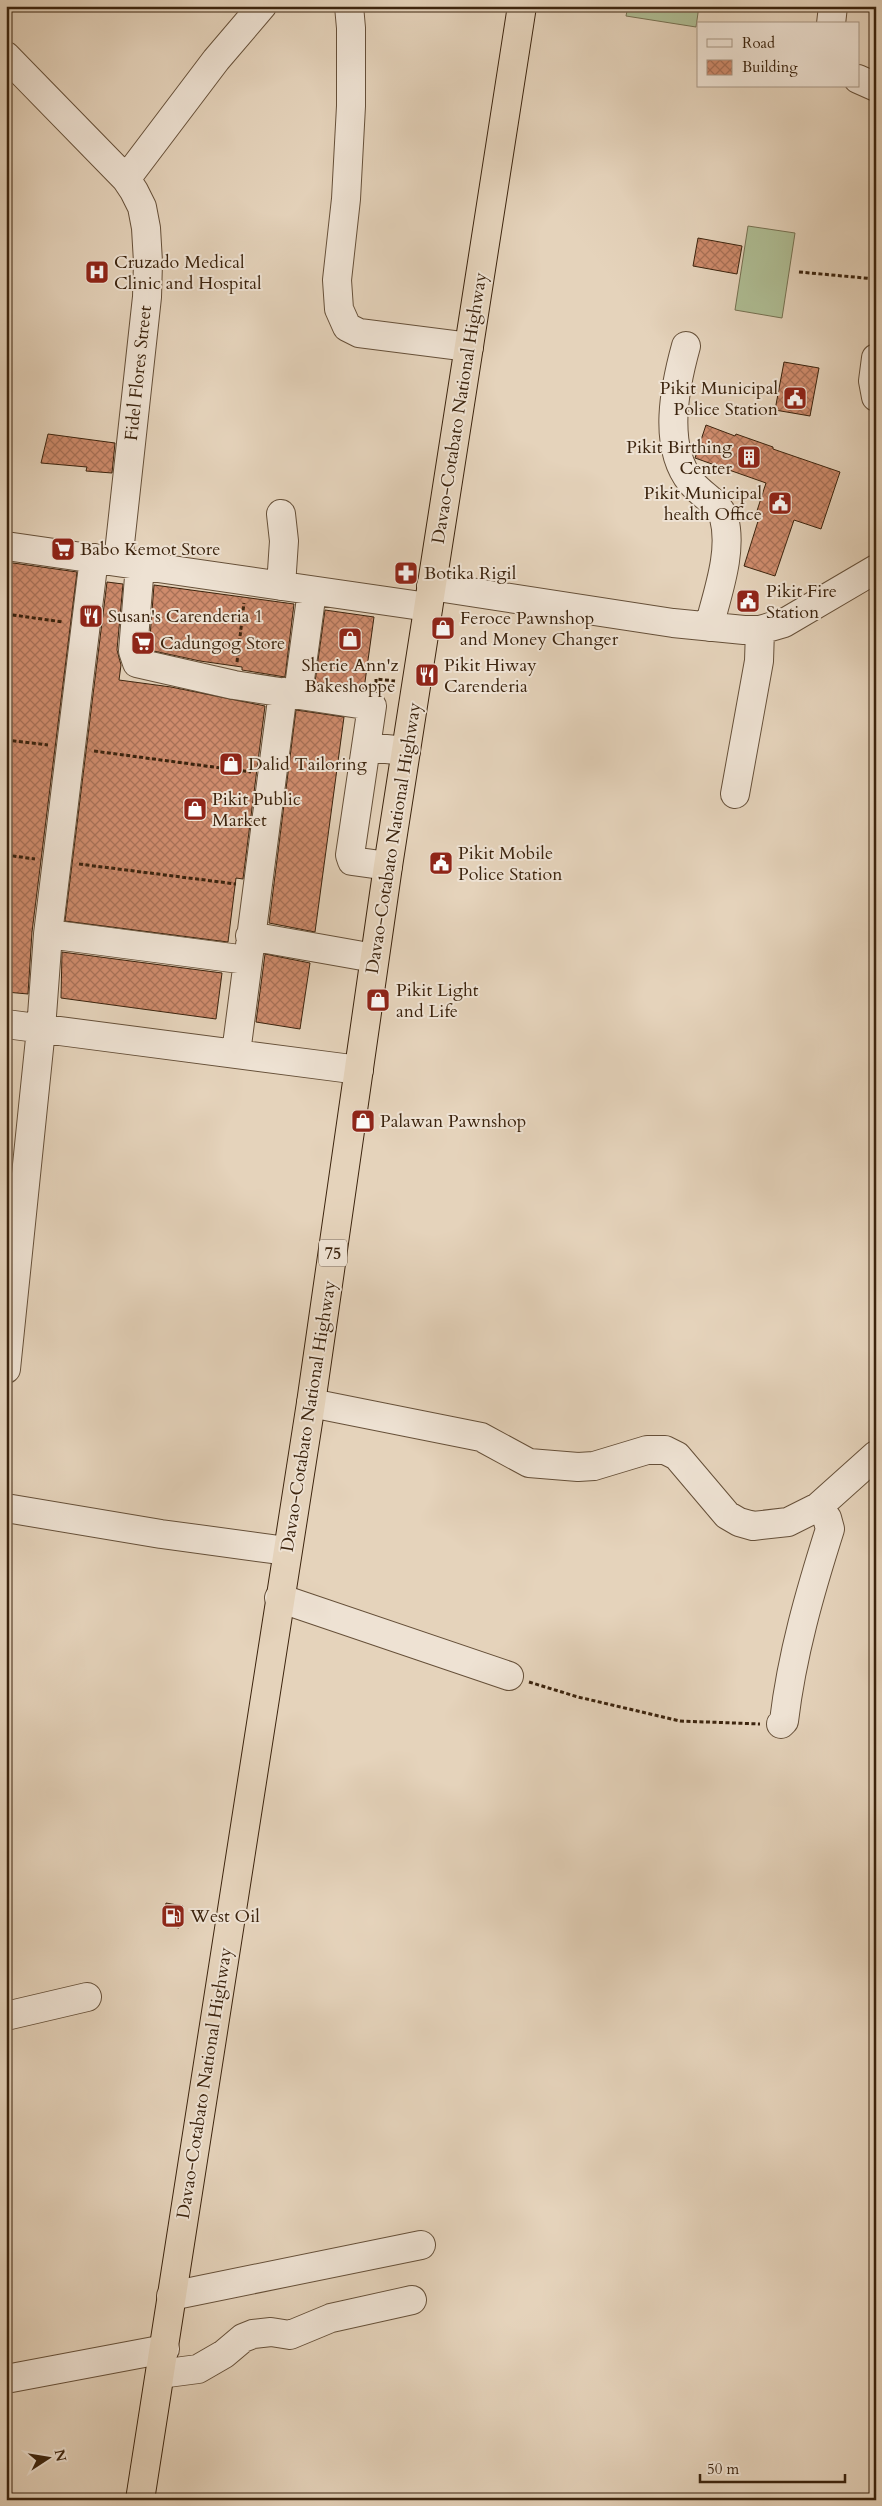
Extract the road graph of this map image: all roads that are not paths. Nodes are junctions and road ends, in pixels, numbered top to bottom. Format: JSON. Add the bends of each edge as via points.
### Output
{"nodes":[{"id":1,"x":262,"y":6,"type":"edge"},
{"id":2,"x":349,"y":6,"type":"edge"},
{"id":3,"x":522,"y":6,"type":"edge"},
{"id":4,"x":833,"y":6,"type":"edge"},
{"id":5,"x":831,"y":22,"type":"edge"},
{"id":6,"x":6,"y":56,"type":"edge"},
{"id":7,"x":860,"y":80,"type":"edge"},
{"id":8,"x":876,"y":87,"type":"edge"},
{"id":9,"x":126,"y":179,"type":"junction"},
{"id":10,"x":686,"y":346,"type":"dead end"},
{"id":11,"x":469,"y":347,"type":"junction"},
{"id":12,"x":876,"y":358,"type":"edge"},
{"id":13,"x":876,"y":397,"type":"edge"},
{"id":14,"x":281,"y":514,"type":"dead end"},
{"id":15,"x":6,"y":546,"type":"edge"},
{"id":16,"x":117,"y":562,"type":"junction"},
{"id":17,"x":876,"y":569,"type":"edge"},
{"id":18,"x":281,"y":586,"type":"junction"},
{"id":19,"x":312,"y":591,"type":"junction"},
{"id":20,"x":430,"y":596,"type":"junction"},
{"id":21,"x":709,"y":627,"type":"junction"},
{"id":22,"x":760,"y":630,"type":"junction"},
{"id":23,"x":290,"y":693,"type":"junction"},
{"id":24,"x":366,"y":747,"type":"junction"},
{"id":25,"x":406,"y":751,"type":"junction"},
{"id":26,"x":735,"y":794,"type":"dead end"},
{"id":27,"x":388,"y":866,"type":"junction"},
{"id":28,"x":48,"y":934,"type":"junction"},
{"id":29,"x":249,"y":948,"type":"junction"},
{"id":30,"x":374,"y":958,"type":"junction"},
{"id":31,"x":6,"y":1024,"type":"edge"},
{"id":32,"x":41,"y":1029,"type":"junction"},
{"id":33,"x":236,"y":1054,"type":"junction"},
{"id":34,"x":359,"y":1070,"type":"junction"},
{"id":35,"x":12,"y":1271,"type":"edge"},
{"id":36,"x":6,"y":1369,"type":"edge"},
{"id":37,"x":311,"y":1403,"type":"junction"},
{"id":38,"x":876,"y":1455,"type":"edge"},
{"id":39,"x":818,"y":1507,"type":"junction"},
{"id":40,"x":6,"y":1508,"type":"edge"},
{"id":41,"x":287,"y":1551,"type":"junction"},
{"id":42,"x":279,"y":1598,"type":"junction"},
{"id":43,"x":509,"y":1676,"type":"road end"},
{"id":44,"x":780,"y":1724,"type":"road end"},
{"id":45,"x":87,"y":1997,"type":"dead end"},
{"id":46,"x":6,"y":2016,"type":"edge"},
{"id":47,"x":421,"y":2245,"type":"dead end"},
{"id":48,"x":171,"y":2296,"type":"junction"},
{"id":49,"x":412,"y":2300,"type":"dead end"},
{"id":50,"x":162,"y":2362,"type":"junction"},
{"id":51,"x":6,"y":2379,"type":"edge"},
{"id":52,"x":140,"y":2500,"type":"edge"}],
"edges":[{"from":1,"to":9,"type":"street","via":[[216,60]]},
{"from":2,"to":11,"type":"street","via":[[351,106],[337,280],[339,309],[346,327],[359,333]]},
{"from":3,"to":11,"type":"highway","name":"Davao-Cotabato National Highway","number":"75"},
{"from":4,"to":5,"type":"street"},
{"from":6,"to":9,"type":"street","name":"Fidel Flores Street"},
{"from":7,"to":8,"type":"street"},
{"from":9,"to":16,"type":"street","name":"Fidel Flores Street","via":[[142,207],[148,262]]},
{"from":10,"to":21,"type":"street","via":[[676,380],[673,411],[678,454],[684,473],[720,510],[726,529],[724,561]]},
{"from":11,"to":20,"type":"highway","name":"Davao-Cotabato National Highway","number":"75"},
{"from":12,"to":13,"type":"street","via":[[873,381]]},
{"from":14,"to":18,"type":"street","via":[[284,541]]},
{"from":15,"to":16,"type":"street"},
{"from":16,"to":18,"type":"street"},
{"from":16,"to":23,"type":"street","via":[[137,663],[234,685]]},
{"from":16,"to":28,"type":"street","via":[[86,626]]},
{"from":17,"to":22,"type":"street","via":[[784,622]]},
{"from":18,"to":19,"type":"street"},
{"from":19,"to":20,"type":"street"},
{"from":19,"to":23,"type":"street"},
{"from":20,"to":21,"type":"street"},
{"from":20,"to":25,"type":"highway","name":"Davao-Cotabato National Highway","number":"75"},
{"from":21,"to":22,"type":"street"},
{"from":22,"to":26,"type":"street","via":[[759,661]]},
{"from":23,"to":24,"type":"street","via":[[372,706]]},
{"from":23,"to":29,"type":"street","via":[[272,775]]},
{"from":24,"to":25,"type":"street"},
{"from":24,"to":27,"type":"street","via":[[350,855],[352,861]]},
{"from":25,"to":27,"type":"highway","name":"Davao-Cotabato National Highway","number":"75"},
{"from":27,"to":30,"type":"highway","name":"Davao-Cotabato National Highway","number":"75"},
{"from":28,"to":29,"type":"street"},
{"from":28,"to":32,"type":"street"},
{"from":29,"to":30,"type":"street"},
{"from":29,"to":33,"type":"street"},
{"from":30,"to":34,"type":"highway","name":"Davao-Cotabato National Highway","number":"75"},
{"from":31,"to":32,"type":"street"},
{"from":32,"to":33,"type":"street"},
{"from":32,"to":35,"type":"street"},
{"from":33,"to":34,"type":"street"},
{"from":34,"to":37,"type":"highway","name":"Davao-Cotabato National Highway","number":"75"},
{"from":35,"to":36,"type":"street"},
{"from":37,"to":39,"type":"street","via":[[480,1437],[529,1463],[594,1466],[647,1450],[665,1450],[677,1456],[727,1514],[753,1526],[788,1522]]},
{"from":37,"to":41,"type":"highway","name":"Davao-Cotabato National Highway","number":"75"},
{"from":38,"to":39,"type":"street"},
{"from":39,"to":44,"type":"street","via":[[830,1528],[804,1612],[784,1721]]},
{"from":40,"to":41,"type":"street"},
{"from":41,"to":42,"type":"highway","name":"Davao-Cotabato National Highway","number":"75"},
{"from":42,"to":43,"type":"street"},
{"from":42,"to":48,"type":"highway","name":"Davao-Cotabato National Highway","number":"75"},
{"from":45,"to":46,"type":"street"},
{"from":47,"to":48,"type":"street"},
{"from":48,"to":50,"type":"highway","name":"Davao-Cotabato National Highway","number":"75"},
{"from":49,"to":50,"type":"street","via":[[331,2318],[290,2335],[253,2334],[198,2369]]},
{"from":50,"to":51,"type":"street"},
{"from":50,"to":52,"type":"highway","name":"Davao-Cotabato National Highway","number":"75"}]}
